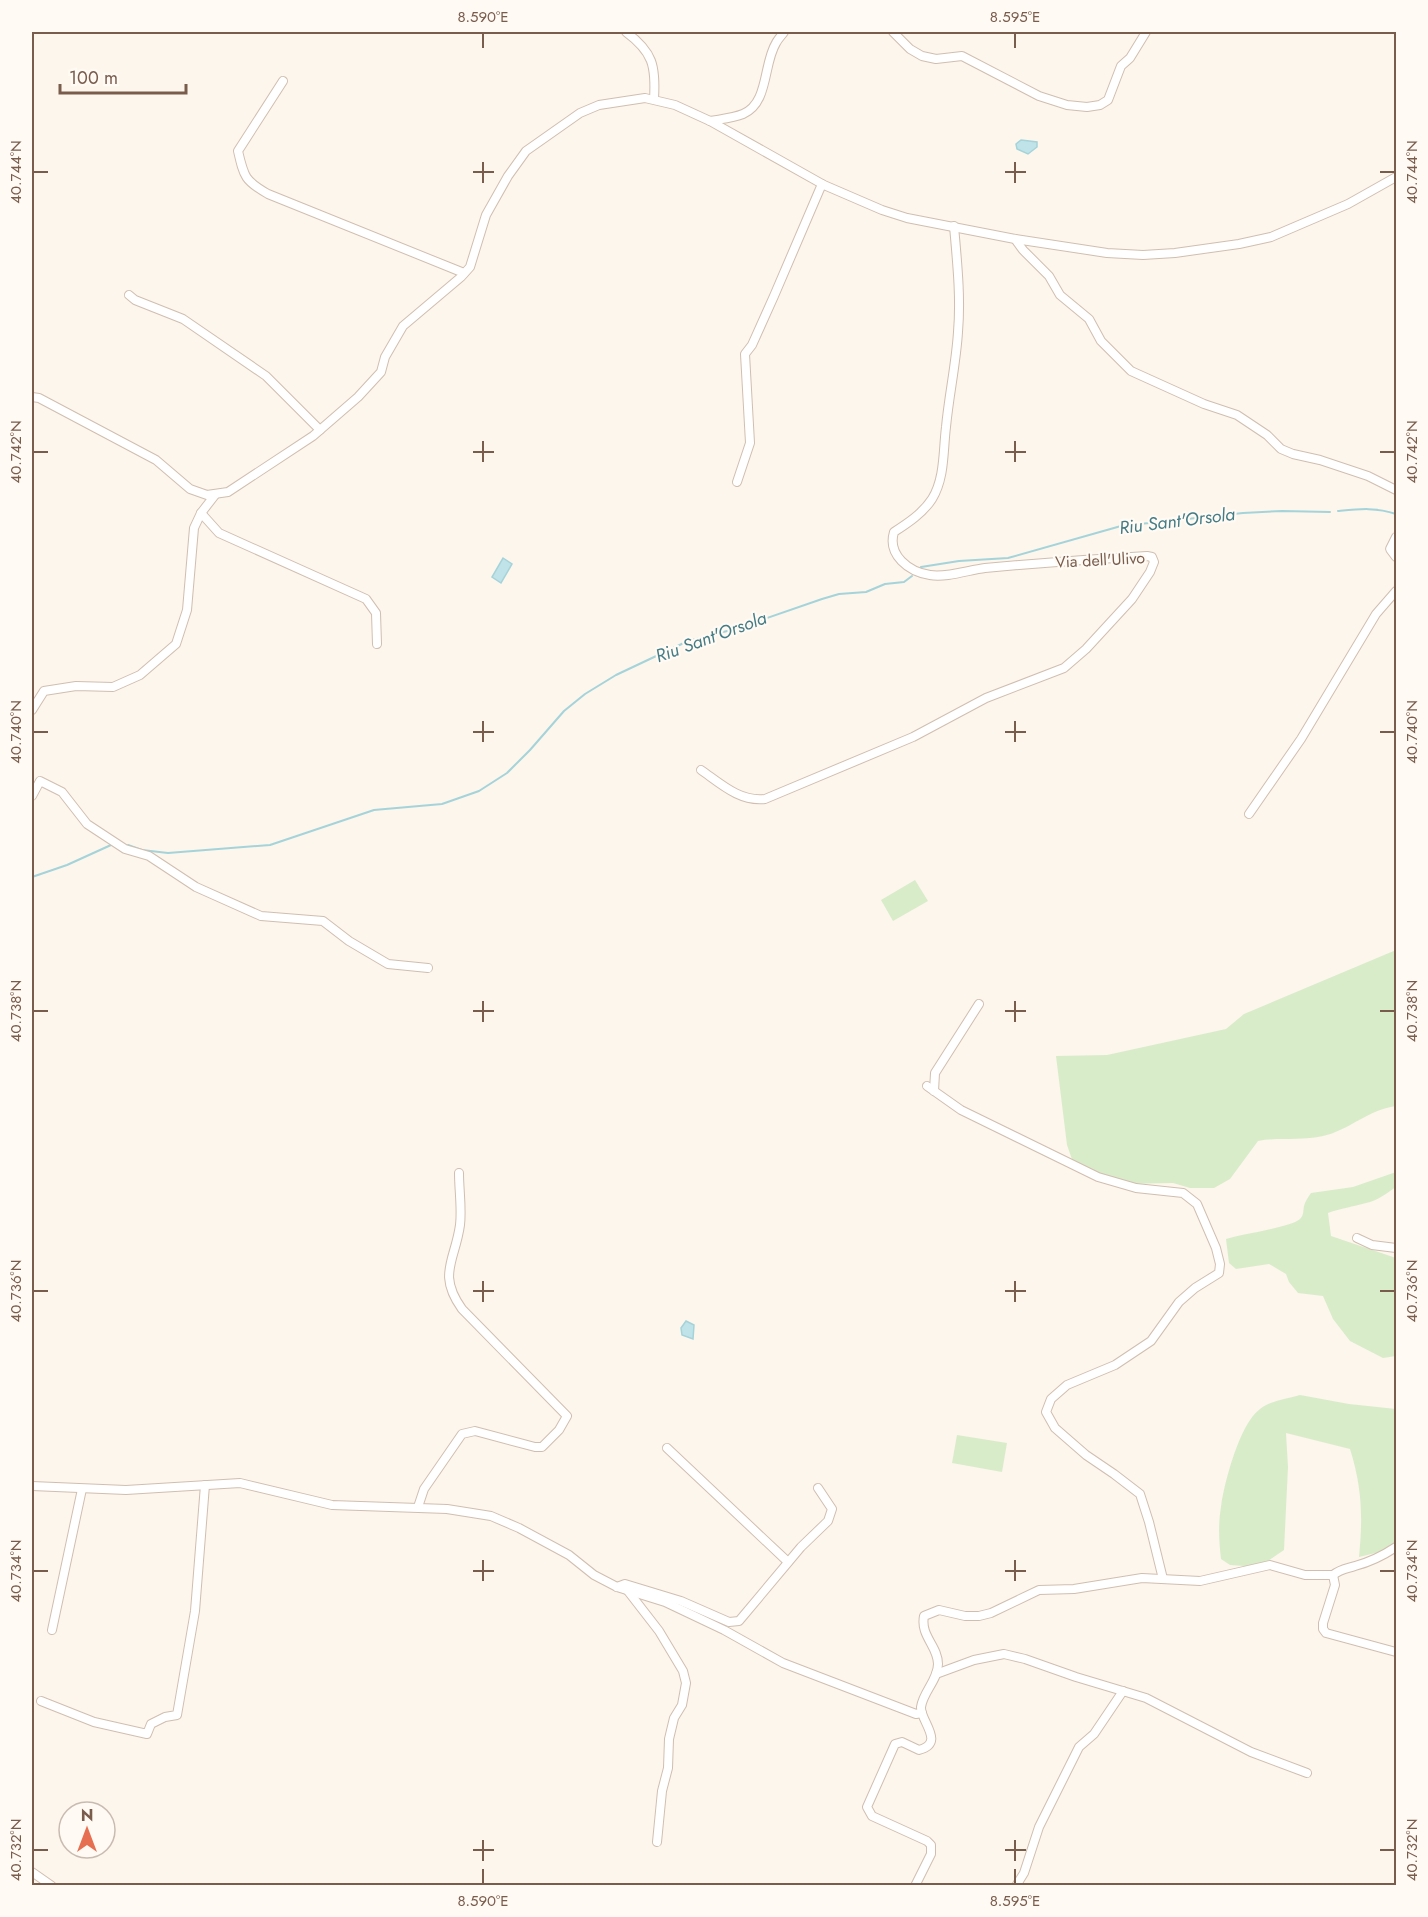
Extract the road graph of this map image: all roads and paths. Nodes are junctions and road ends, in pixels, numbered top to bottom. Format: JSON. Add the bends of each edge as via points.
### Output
{"nodes":[{"id":1,"x":626,"y":32,"type":"edge"},
{"id":2,"x":784,"y":32,"type":"edge"},
{"id":3,"x":893,"y":32,"type":"edge"},
{"id":4,"x":1146,"y":32,"type":"edge"},
{"id":5,"x":283,"y":81,"type":"dead end"},
{"id":6,"x":654,"y":99,"type":"junction"},
{"id":7,"x":710,"y":121,"type":"junction"},
{"id":8,"x":1396,"y":177,"type":"edge"},
{"id":9,"x":822,"y":184,"type":"junction"},
{"id":10,"x":954,"y":226,"type":"junction"},
{"id":11,"x":1015,"y":239,"type":"junction"},
{"id":12,"x":464,"y":273,"type":"junction"},
{"id":13,"x":129,"y":295,"type":"dead end"},
{"id":14,"x":32,"y":397,"type":"edge"},
{"id":15,"x":320,"y":430,"type":"junction"},
{"id":16,"x":737,"y":482,"type":"dead end"},
{"id":17,"x":1396,"y":490,"type":"edge"},
{"id":18,"x":215,"y":495,"type":"junction"},
{"id":19,"x":201,"y":513,"type":"junction"},
{"id":20,"x":1396,"y":537,"type":"edge"},
{"id":21,"x":1396,"y":557,"type":"edge"},
{"id":22,"x":1396,"y":591,"type":"edge"},
{"id":23,"x":377,"y":644,"type":"dead end"},
{"id":24,"x":32,"y":710,"type":"edge"},
{"id":25,"x":701,"y":770,"type":"dead end"},
{"id":26,"x":32,"y":796,"type":"edge"},
{"id":27,"x":1249,"y":814,"type":"dead end"},
{"id":28,"x":428,"y":968,"type":"dead end"},
{"id":29,"x":979,"y":1004,"type":"dead end"},
{"id":30,"x":459,"y":1173,"type":"dead end"},
{"id":31,"x":1357,"y":1238,"type":"dead end"},
{"id":32,"x":1396,"y":1248,"type":"edge"},
{"id":33,"x":667,"y":1448,"type":"dead end"},
{"id":34,"x":205,"y":1485,"type":"junction"},
{"id":35,"x":32,"y":1486,"type":"edge"},
{"id":36,"x":82,"y":1488,"type":"junction"},
{"id":37,"x":818,"y":1488,"type":"dead end"},
{"id":38,"x":418,"y":1507,"type":"junction"},
{"id":39,"x":1396,"y":1547,"type":"edge"},
{"id":40,"x":788,"y":1563,"type":"junction"},
{"id":41,"x":1333,"y":1575,"type":"junction"},
{"id":42,"x":1163,"y":1579,"type":"junction"},
{"id":43,"x":617,"y":1587,"type":"junction"},
{"id":44,"x":627,"y":1590,"type":"junction"},
{"id":45,"x":52,"y":1630,"type":"dead end"},
{"id":46,"x":1396,"y":1652,"type":"edge"},
{"id":47,"x":936,"y":1674,"type":"junction"},
{"id":48,"x":1123,"y":1691,"type":"junction"},
{"id":49,"x":41,"y":1701,"type":"dead end"},
{"id":50,"x":922,"y":1713,"type":"junction"},
{"id":51,"x":1307,"y":1773,"type":"dead end"},
{"id":52,"x":657,"y":1842,"type":"dead end"},
{"id":53,"x":32,"y":1872,"type":"edge"},
{"id":54,"x":52,"y":1886,"type":"edge"},
{"id":55,"x":915,"y":1886,"type":"edge"},
{"id":56,"x":1016,"y":1886,"type":"edge"}],
"edges":[{"from":1,"to":6,"type":"street","via":[[641,43],[651,61]]},
{"from":2,"to":7,"type":"street","via":[[775,44],[762,93],[751,109]]},
{"from":3,"to":4,"type":"street","via":[[922,56],[962,56],[1039,96],[1087,107],[1108,100],[1121,66]]},
{"from":5,"to":12,"type":"street","via":[[238,151],[250,184],[268,195]]},
{"from":6,"to":7,"type":"street"},
{"from":6,"to":12,"type":"street","via":[[588,108],[526,151],[486,215],[470,267]]},
{"from":7,"to":9,"type":"street"},
{"from":8,"to":11,"type":"street","via":[[1348,204],[1271,237],[1239,244],[1143,255]]},
{"from":9,"to":10,"type":"street","via":[[907,218]]},
{"from":9,"to":16,"type":"street","via":[[745,354],[750,443]]},
{"from":10,"to":11,"type":"street"},
{"from":10,"to":25,"type":"street","name":"Via dell'Ulivo","via":[[959,330],[940,479],[932,498],[894,532],[893,548],[898,559],[928,575],[940,575],[1146,556],[1154,562],[1150,572],[1132,599],[1064,668],[986,698],[913,737],[765,799],[743,797]]},
{"from":11,"to":17,"type":"street","via":[[1049,276],[1060,295],[1089,319],[1101,341],[1131,371],[1237,415],[1281,449],[1368,476]]},
{"from":12,"to":15,"type":"street","via":[[403,326],[381,372]]},
{"from":13,"to":15,"type":"street","via":[[183,319],[266,376]]},
{"from":14,"to":18,"type":"street","via":[[156,460],[190,489]]},
{"from":15,"to":18,"type":"street","via":[[228,492]]},
{"from":18,"to":19,"type":"street"},
{"from":19,"to":23,"type":"street","via":[[219,533],[366,599],[376,613]]},
{"from":19,"to":24,"type":"street","via":[[194,528],[187,610],[176,644],[140,675],[113,687],[76,686],[44,691]]},
{"from":20,"to":21,"type":"street","via":[[1390,549]]},
{"from":22,"to":27,"type":"street","via":[[1376,614],[1301,739]]},
{"from":26,"to":28,"type":"street","via":[[40,781],[62,792],[87,824],[125,849],[148,856],[196,887],[261,916],[323,921],[388,964]]},
{"from":29,"to":42,"type":"street","via":[[935,1073],[931,1088],[961,1110],[1098,1177],[1136,1188],[1183,1193],[1197,1204],[1216,1248],[1219,1273],[1179,1302],[1151,1341],[1115,1365],[1067,1385],[1051,1399],[1046,1412],[1055,1428],[1140,1494]]},
{"from":30,"to":38,"type":"street","via":[[460,1225],[449,1265],[453,1296],[567,1416],[542,1447],[475,1431],[462,1434],[424,1489]]},
{"from":31,"to":32,"type":"street","via":[[1372,1245]]},
{"from":33,"to":40,"type":"street"},
{"from":34,"to":36,"type":"street","via":[[126,1490]]},
{"from":34,"to":38,"type":"street","via":[[240,1483],[332,1505]]},
{"from":34,"to":49,"type":"street","via":[[195,1611],[177,1715],[151,1724],[147,1734],[94,1722]]},
{"from":35,"to":36,"type":"street"},
{"from":36,"to":45,"type":"street"},
{"from":37,"to":40,"type":"street","via":[[832,1513]]},
{"from":38,"to":43,"type":"street","via":[[491,1516],[569,1556]]},
{"from":39,"to":41,"type":"street"},
{"from":40,"to":43,"type":"street","via":[[739,1621],[729,1622],[681,1601],[625,1584]]},
{"from":41,"to":42,"type":"street","via":[[1305,1575],[1270,1565],[1200,1581]]},
{"from":41,"to":46,"type":"street","via":[[1335,1585],[1323,1623],[1326,1633]]},
{"from":42,"to":47,"type":"street","via":[[1039,1590],[979,1616],[946,1610],[929,1613],[924,1617],[923,1631],[937,1656]]},
{"from":43,"to":44,"type":"street"},
{"from":44,"to":50,"type":"street","via":[[665,1602],[789,1665]]},
{"from":44,"to":52,"type":"street","via":[[659,1631],[686,1683],[669,1739]]},
{"from":47,"to":48,"type":"street","via":[[1004,1654]]},
{"from":47,"to":50,"type":"street"},
{"from":48,"to":51,"type":"street","via":[[1146,1698],[1251,1752]]},
{"from":48,"to":56,"type":"street","via":[[1094,1734],[1079,1747],[1039,1827]]},
{"from":50,"to":55,"type":"street","via":[[931,1735],[930,1744],[919,1750],[902,1742],[895,1744],[867,1807],[872,1816],[931,1845],[931,1854]]},
{"from":53,"to":54,"type":"street"}]}
